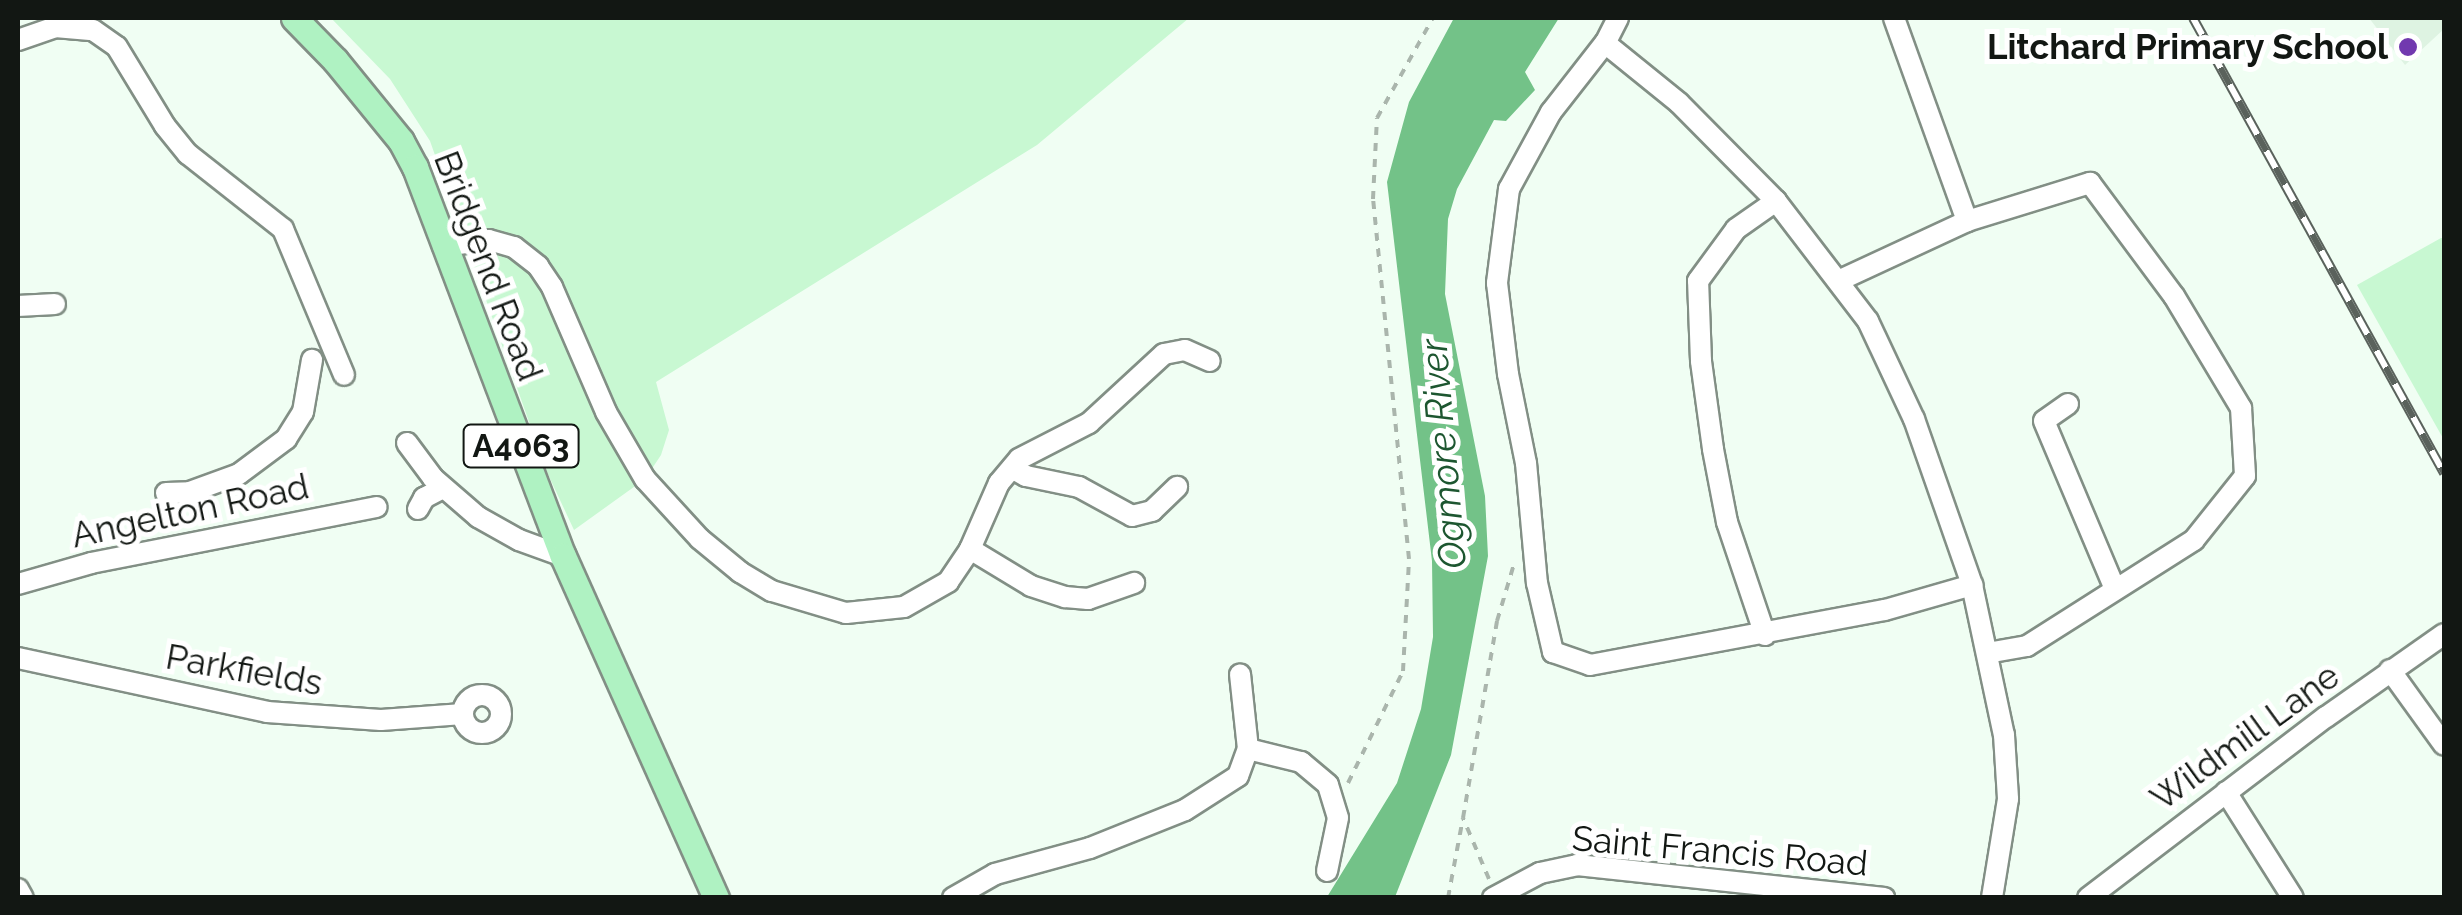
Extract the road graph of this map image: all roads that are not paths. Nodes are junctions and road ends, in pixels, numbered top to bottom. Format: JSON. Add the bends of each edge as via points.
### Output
{"nodes":[{"id":1,"x":294,"y":18,"type":"edge"},
{"id":2,"x":1618,"y":18,"type":"edge"},
{"id":3,"x":1894,"y":18,"type":"edge"},
{"id":4,"x":18,"y":40,"type":"edge"},
{"id":5,"x":1605,"y":43,"type":"junction"},
{"id":6,"x":1776,"y":201,"type":"junction"},
{"id":7,"x":1967,"y":221,"type":"junction"},
{"id":8,"x":443,"y":246,"type":"junction"},
{"id":9,"x":1838,"y":281,"type":"junction"},
{"id":10,"x":55,"y":304,"type":"dead end"},
{"id":11,"x":18,"y":306,"type":"edge"},
{"id":12,"x":334,"y":352,"type":"junction"},
{"id":13,"x":1210,"y":360,"type":"dead end"},
{"id":14,"x":344,"y":375,"type":"dead end"},
{"id":15,"x":2068,"y":404,"type":"dead end"},
{"id":16,"x":407,"y":443,"type":"dead end"},
{"id":17,"x":1012,"y":468,"type":"junction"},
{"id":18,"x":443,"y":488,"type":"junction"},
{"id":19,"x":1176,"y":488,"type":"dead end"},
{"id":20,"x":166,"y":493,"type":"dead end"},
{"id":21,"x":377,"y":506,"type":"dead end"},
{"id":22,"x":418,"y":509,"type":"dead end"},
{"id":23,"x":563,"y":556,"type":"junction"},
{"id":24,"x":966,"y":556,"type":"junction"},
{"id":25,"x":1134,"y":583,"type":"dead end"},
{"id":26,"x":18,"y":584,"type":"edge"},
{"id":27,"x":1972,"y":585,"type":"junction"},
{"id":28,"x":2116,"y":589,"type":"junction"},
{"id":29,"x":2444,"y":634,"type":"edge"},
{"id":30,"x":1765,"y":635,"type":"junction"},
{"id":31,"x":1989,"y":653,"type":"junction"},
{"id":32,"x":18,"y":658,"type":"edge"},
{"id":33,"x":2390,"y":670,"type":"junction"},
{"id":34,"x":1240,"y":674,"type":"dead end"},
{"id":35,"x":463,"y":714,"type":"dead end"},
{"id":36,"x":2444,"y":744,"type":"edge"},
{"id":37,"x":1248,"y":749,"type":"junction"},
{"id":38,"x":2226,"y":792,"type":"junction"},
{"id":39,"x":1327,"y":871,"type":"dead end"},
{"id":40,"x":1685,"y":888,"type":"edge"},
{"id":41,"x":18,"y":889,"type":"edge"},
{"id":42,"x":1836,"y":895,"type":"edge"},
{"id":43,"x":1494,"y":896,"type":"edge"},
{"id":44,"x":23,"y":898,"type":"edge"},
{"id":45,"x":716,"y":898,"type":"edge"},
{"id":46,"x":953,"y":898,"type":"edge"},
{"id":47,"x":1884,"y":898,"type":"edge"},
{"id":48,"x":1992,"y":898,"type":"edge"},
{"id":49,"x":2088,"y":898,"type":"edge"},
{"id":50,"x":2294,"y":898,"type":"edge"}],
"edges":[{"from":1,"to":8,"type":"main road","name":"Bridgend Road","number":"A4063","via":[[401,142]]},
{"from":2,"to":5,"type":"street"},
{"from":3,"to":7,"type":"street"},
{"from":4,"to":12,"type":"street","via":[[55,27],[93,30],[117,47],[188,154],[283,229]]},
{"from":5,"to":6,"type":"street","via":[[1679,103]]},
{"from":5,"to":30,"type":"street","via":[[1552,112],[1510,190],[1498,283],[1537,583],[1554,652],[1590,665]]},
{"from":6,"to":9,"type":"street"},
{"from":6,"to":30,"type":"street","via":[[1736,229],[1698,281],[1713,449],[1727,522]]},
{"from":7,"to":9,"type":"street"},
{"from":7,"to":28,"type":"street","via":[[2090,183],[2174,296],[2241,408],[2245,476],[2194,540]]},
{"from":8,"to":23,"type":"main road","name":"Bridgend Road","number":"A4063"},
{"from":8,"to":24,"type":"street","via":[[489,240],[514,247],[538,266],[645,479],[740,572],[790,597],[846,613],[880,612],[904,607],[948,582]]},
{"from":9,"to":27,"type":"street","via":[[1868,322],[1914,419]]},
{"from":10,"to":11,"type":"street"},
{"from":12,"to":14,"type":"street"},
{"from":12,"to":20,"type":"street","via":[[306,362],[302,412],[286,439],[239,474],[190,492]]},
{"from":13,"to":17,"type":"street","via":[[1185,350],[1164,354],[1089,423],[1032,448]]},
{"from":15,"to":28,"type":"street","via":[[2044,422]]},
{"from":16,"to":18,"type":"street"},
{"from":17,"to":19,"type":"street","via":[[1080,487],[1132,516],[1152,511]]},
{"from":17,"to":24,"type":"street","via":[[984,510]]},
{"from":18,"to":22,"type":"street"},
{"from":18,"to":23,"type":"street","via":[[498,529]]},
{"from":21,"to":26,"type":"street","name":"Angelton Road","via":[[90,563]]},
{"from":23,"to":45,"type":"main road","name":"Bridgend Road","number":"A4063"},
{"from":24,"to":25,"type":"street","via":[[1065,597],[1088,599]]},
{"from":27,"to":30,"type":"street"},
{"from":27,"to":31,"type":"street"},
{"from":28,"to":31,"type":"street","via":[[2027,646]]},
{"from":29,"to":33,"type":"street","name":"Wildmill Lane"},
{"from":31,"to":48,"type":"street","via":[[2008,800]]},
{"from":32,"to":35,"type":"street","name":"Parkfields","via":[[266,712],[382,720]]},
{"from":33,"to":36,"type":"street"},
{"from":33,"to":38,"type":"street","name":"Wildmill Lane"},
{"from":34,"to":37,"type":"street"},
{"from":37,"to":39,"type":"street","via":[[1312,768],[1328,784],[1337,806]]},
{"from":37,"to":46,"type":"street","via":[[1238,776],[1185,810],[1090,848],[995,874]]},
{"from":38,"to":49,"type":"street","name":"Wildmill Lane"},
{"from":38,"to":50,"type":"street"},
{"from":40,"to":42,"type":"street","name":"Saint Francis Road"},
{"from":40,"to":43,"type":"street","name":"Saint Francis Road","via":[[1577,865],[1540,873]]},
{"from":41,"to":44,"type":"street"},
{"from":42,"to":47,"type":"street","name":"Saint Francis Road"}]}
